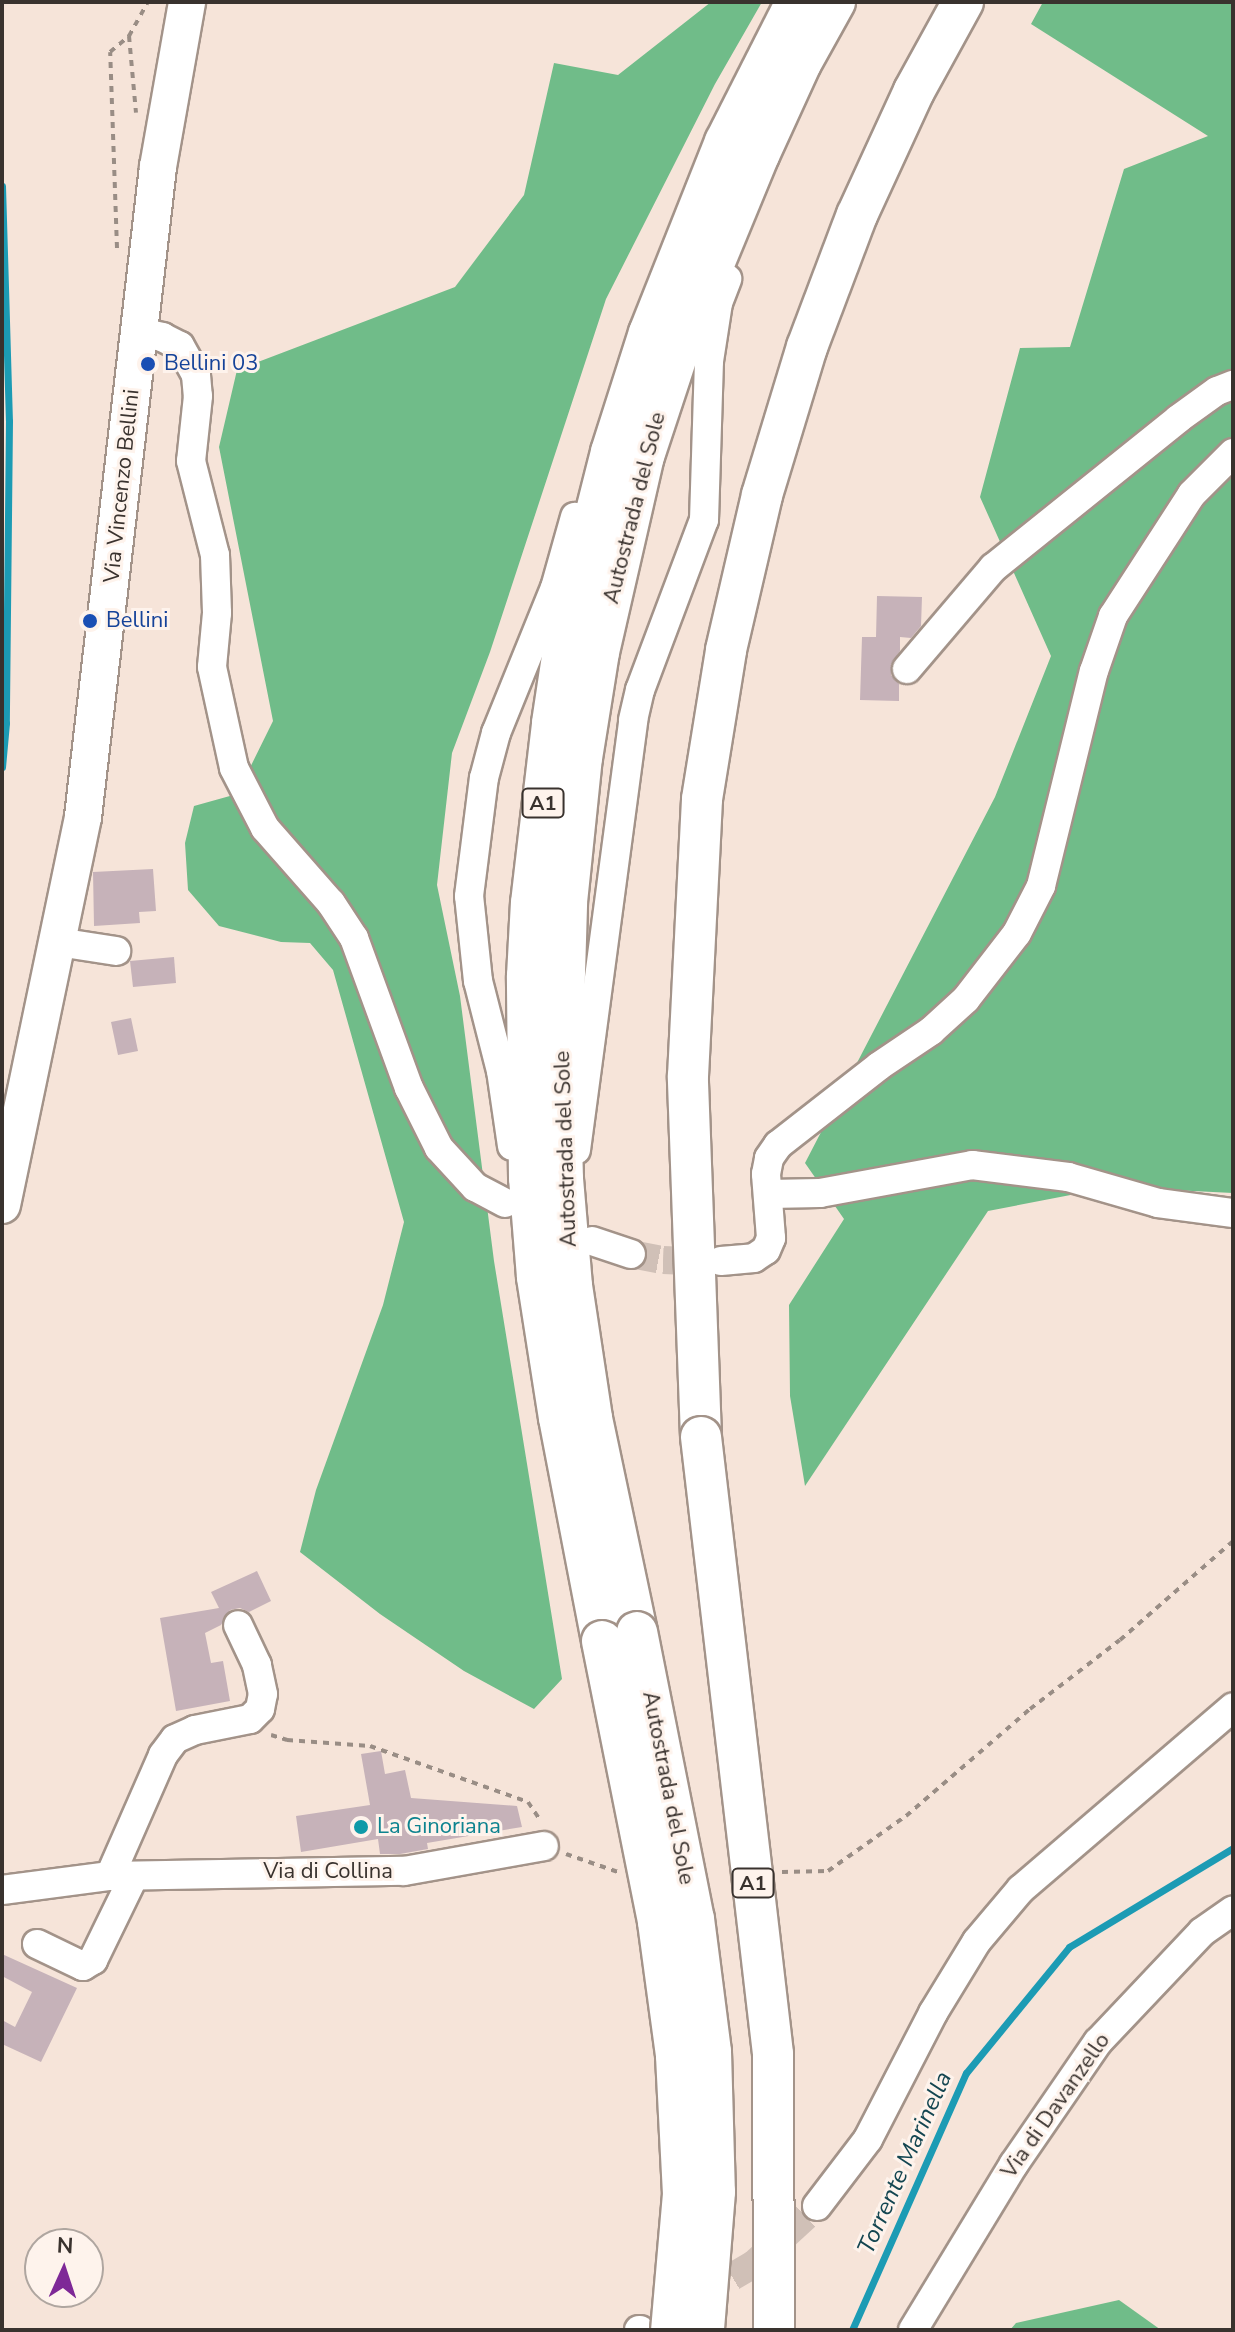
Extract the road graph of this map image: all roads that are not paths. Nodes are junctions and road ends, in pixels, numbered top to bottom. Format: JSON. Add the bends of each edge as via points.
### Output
{"nodes":[{"id":1,"x":187,"y":2,"type":"edge"},
{"id":2,"x":796,"y":2,"type":"edge"},
{"id":3,"x":835,"y":2,"type":"edge"},
{"id":4,"x":963,"y":2,"type":"edge"},
{"id":5,"x":784,"y":58,"type":"junction"},
{"id":6,"x":139,"y":332,"type":"junction"},
{"id":7,"x":1233,"y":385,"type":"edge"},
{"id":8,"x":1233,"y":453,"type":"edge"},
{"id":9,"x":907,"y":669,"type":"dead end"},
{"id":10,"x":58,"y":942,"type":"junction"},
{"id":11,"x":116,"y":951,"type":"dead end"},
{"id":12,"x":769,"y":1194,"type":"junction"},
{"id":13,"x":505,"y":1203,"type":"dead end"},
{"id":14,"x":2,"y":1205,"type":"edge"},
{"id":15,"x":1233,"y":1213,"type":"edge"},
{"id":16,"x":579,"y":1231,"type":"junction"},
{"id":17,"x":631,"y":1254,"type":"tunnel mouth"},
{"id":18,"x":721,"y":1261,"type":"tunnel mouth"},
{"id":19,"x":559,"y":1418,"type":"junction"},
{"id":20,"x":238,"y":1625,"type":"dead end"},
{"id":21,"x":619,"y":1636,"type":"junction"},
{"id":22,"x":1233,"y":1707,"type":"edge"},
{"id":23,"x":544,"y":1846,"type":"dead end"},
{"id":24,"x":122,"y":1876,"type":"junction"},
{"id":25,"x":2,"y":1890,"type":"edge"},
{"id":26,"x":1233,"y":1910,"type":"edge"},
{"id":27,"x":37,"y":1944,"type":"dead end"},
{"id":28,"x":817,"y":2206,"type":"tunnel mouth"},
{"id":29,"x":671,"y":2330,"type":"edge"},
{"id":30,"x":704,"y":2330,"type":"edge"},
{"id":31,"x":774,"y":2330,"type":"edge"},
{"id":32,"x":913,"y":2330,"type":"edge"}],
"edges":[{"from":1,"to":6,"type":"main road","name":"Via Vincenzo Bellini","via":[[163,136]]},
{"from":2,"to":5,"type":"highway","name":"Autostrada del Sole","number":"A1"},
{"from":3,"to":5,"type":"highway","name":"Autostrada del Sole","number":"A1"},
{"from":4,"to":31,"type":"highway","number":"A1","bridge":true,"via":[[914,91],[857,215],[807,347],[762,495],[726,650],[702,799],[688,1076],[701,1437],[773,2054]]},
{"from":5,"to":16,"type":"street","via":[[768,175],[713,327],[704,520],[633,720]]},
{"from":5,"to":16,"type":"highway","name":"Autostrada del Sole","number":"A1","via":[[759,155],[681,344],[644,456],[599,652],[567,902],[561,1108]]},
{"from":5,"to":19,"type":"highway","name":"Autostrada del Sole","number":"A1","via":[[725,142],[649,333],[611,452],[566,630],[527,976],[531,1207]]},
{"from":5,"to":19,"type":"street","via":[[697,168],[646,294],[555,588],[496,733],[477,823],[470,923],[511,1124],[528,1334]]},
{"from":6,"to":10,"type":"main road","name":"Via Vincenzo Bellini","via":[[83,817]]},
{"from":6,"to":13,"type":"street","via":[[180,346],[196,375],[191,461],[215,555],[212,667],[234,768],[265,828],[331,903],[354,938],[409,1088],[439,1148],[475,1187]]},
{"from":7,"to":9,"type":"street","via":[[1178,419],[993,568]]},
{"from":8,"to":12,"type":"street","via":[[1192,494],[1113,616],[1094,671],[1041,886],[1017,933],[966,999],[931,1031],[778,1145],[769,1158]]},
{"from":10,"to":11,"type":"street"},
{"from":10,"to":14,"type":"main road","name":"Via Vincenzo Bellini"},
{"from":12,"to":15,"type":"street","via":[[820,1193],[972,1165],[1068,1177],[1158,1203]]},
{"from":12,"to":18,"type":"street","via":[[771,1238],[766,1250],[754,1258]]},
{"from":16,"to":17,"type":"street"},
{"from":16,"to":21,"type":"highway","name":"Autostrada del Sole","number":"A1","via":[[592,1418]]},
{"from":19,"to":21,"type":"highway","name":"Autostrada del Sole","number":"A1"},
{"from":20,"to":24,"type":"street","via":[[257,1665],[263,1694],[260,1709],[250,1719],[175,1739],[163,1755]]},
{"from":21,"to":29,"type":"highway","name":"Autostrada del Sole","number":"A1","bridge":true,"via":[[676,2056],[683,2194]]},
{"from":21,"to":30,"type":"highway","name":"Autostrada del Sole","number":"A1","bridge":true,"via":[[694,1919],[711,2052],[715,2192]]},
{"from":22,"to":28,"type":"street","via":[[1021,1889],[977,1941],[868,2139]]},
{"from":23,"to":24,"type":"street","name":"Via di Collina","via":[[404,1871]]},
{"from":24,"to":25,"type":"street","name":"Via di Collina"},
{"from":24,"to":27,"type":"street","via":[[93,1960],[83,1966]]},
{"from":26,"to":32,"type":"street","name":"Via di Davanzello","via":[[1202,1932],[1098,2042],[1014,2164]]}]}
